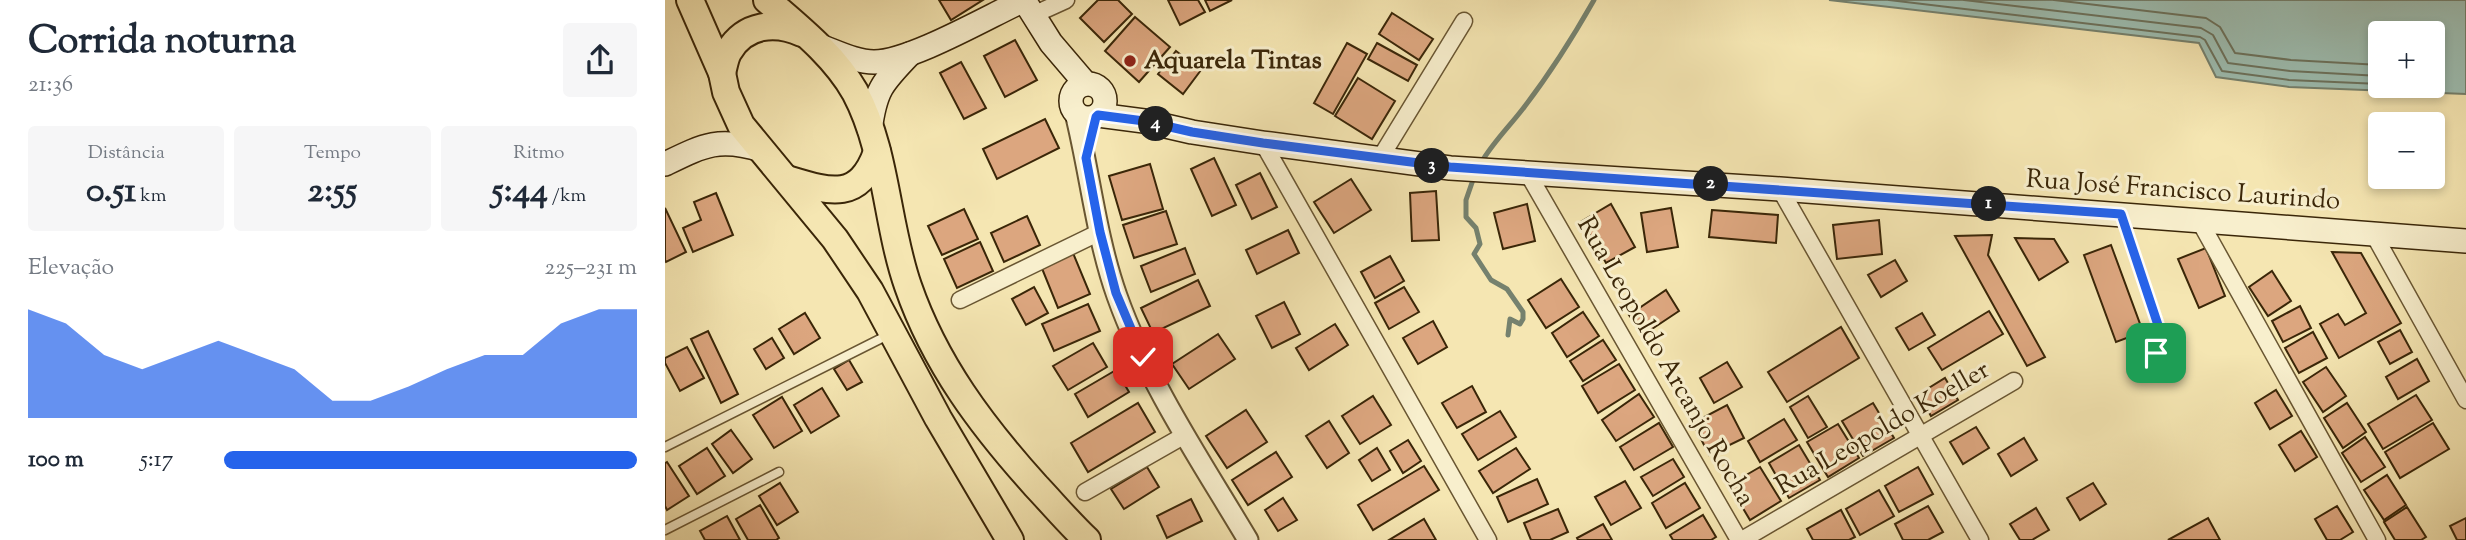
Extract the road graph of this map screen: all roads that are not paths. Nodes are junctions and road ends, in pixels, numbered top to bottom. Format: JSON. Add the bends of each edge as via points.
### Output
{"nodes":[{"id":1,"x":690,"y":0,"type":"edge"},
{"id":2,"x":767,"y":0,"type":"edge"},
{"id":3,"x":1066,"y":0,"type":"edge"},
{"id":4,"x":1027,"y":5,"type":"edge"},
{"id":5,"x":1464,"y":21,"type":"dead end"},
{"id":6,"x":812,"y":40,"type":"junction"},
{"id":7,"x":910,"y":54,"type":"junction"},
{"id":8,"x":722,"y":72,"type":"junction"},
{"id":9,"x":1089,"y":104,"type":"junction"},
{"id":10,"x":873,"y":141,"type":"junction"},
{"id":11,"x":1263,"y":143,"type":"junction"},
{"id":12,"x":762,"y":150,"type":"junction"},
{"id":13,"x":1379,"y":160,"type":"junction"},
{"id":14,"x":665,"y":164,"type":"edge"},
{"id":15,"x":1527,"y":172,"type":"junction"},
{"id":16,"x":787,"y":179,"type":"junction"},
{"id":17,"x":1780,"y":189,"type":"junction"},
{"id":18,"x":2121,"y":214,"type":"junction"},
{"id":19,"x":2199,"y":220,"type":"junction"},
{"id":20,"x":1100,"y":232,"type":"junction"},
{"id":21,"x":2373,"y":233,"type":"junction"},
{"id":22,"x":2466,"y":241,"type":"edge"},
{"id":23,"x":960,"y":300,"type":"dead end"},
{"id":24,"x":893,"y":332,"type":"junction"},
{"id":25,"x":2134,"y":363,"type":"dead end"},
{"id":26,"x":2014,"y":381,"type":"dead end"},
{"id":27,"x":2466,"y":400,"type":"edge"},
{"id":28,"x":1185,"y":435,"type":"junction"},
{"id":29,"x":1920,"y":435,"type":"junction"},
{"id":30,"x":665,"y":447,"type":"edge"},
{"id":31,"x":779,"y":472,"type":"dead end"},
{"id":32,"x":1085,"y":492,"type":"dead end"},
{"id":33,"x":665,"y":530,"type":"edge"},
{"id":34,"x":1003,"y":538,"type":"edge"},
{"id":35,"x":1087,"y":540,"type":"edge"},
{"id":36,"x":1248,"y":540,"type":"edge"},
{"id":37,"x":1488,"y":540,"type":"edge"},
{"id":38,"x":1740,"y":540,"type":"edge"},
{"id":39,"x":1980,"y":540,"type":"edge"},
{"id":40,"x":2377,"y":540,"type":"edge"}],
"edges":[{"from":1,"to":8,"type":"highway"},
{"from":2,"to":6,"type":"highway"},
{"from":3,"to":4,"type":"street"},
{"from":4,"to":7,"type":"main road"},
{"from":4,"to":9,"type":"main road","name":"Rua José Francisco Laurindo"},
{"from":5,"to":13,"type":"street"},
{"from":6,"to":7,"type":"main road","via":[[873,62]]},
{"from":6,"to":8,"type":"highway","via":[[786,26],[764,26],[743,35],[729,51]]},
{"from":6,"to":10,"type":"highway","via":[[855,93]]},
{"from":7,"to":10,"type":"main road","via":[[873,104]]},
{"from":8,"to":12,"type":"highway","via":[[741,125]]},
{"from":9,"to":11,"type":"main road","name":"Rua José Francisco Laurindo","via":[[1192,132]]},
{"from":9,"to":20,"type":"street","via":[[1086,158]]},
{"from":10,"to":16,"type":"highway","via":[[865,177],[855,187],[814,188]]},
{"from":10,"to":35,"type":"highway","via":[[908,285],[949,375],[998,444]]},
{"from":11,"to":13,"type":"main road","name":"Rua José Francisco Laurindo"},
{"from":11,"to":37,"type":"street"},
{"from":12,"to":14,"type":"main road","via":[[716,143]]},
{"from":12,"to":16,"type":"highway"},
{"from":13,"to":15,"type":"main road","name":"Rua José Francisco Laurindo"},
{"from":15,"to":17,"type":"main road","name":"Rua José Francisco Laurindo"},
{"from":15,"to":38,"type":"street","name":"Rua Leopoldo Arcanjo Rocha"},
{"from":16,"to":24,"type":"highway","via":[[835,239]]},
{"from":17,"to":18,"type":"main road","name":"Rua José Francisco Laurindo"},
{"from":17,"to":29,"type":"street"},
{"from":18,"to":19,"type":"main road","name":"Rua José Francisco Laurindo"},
{"from":18,"to":25,"type":"lane","via":[[2161,345],[2156,353]]},
{"from":19,"to":21,"type":"main road","name":"Rua José Francisco Laurindo"},
{"from":19,"to":40,"type":"street"},
{"from":20,"to":23,"type":"street"},
{"from":20,"to":28,"type":"street","via":[[1130,329]]},
{"from":21,"to":22,"type":"main road","name":"Rua José Francisco Laurindo"},
{"from":21,"to":27,"type":"street"},
{"from":24,"to":30,"type":"lane"},
{"from":24,"to":34,"type":"highway"},
{"from":26,"to":29,"type":"street","name":"Rua Leopoldo Koeller"},
{"from":28,"to":32,"type":"street"},
{"from":28,"to":36,"type":"street"},
{"from":29,"to":38,"type":"street","name":"Rua Leopoldo Koeller"},
{"from":29,"to":39,"type":"street"},
{"from":31,"to":33,"type":"lane"}]}
